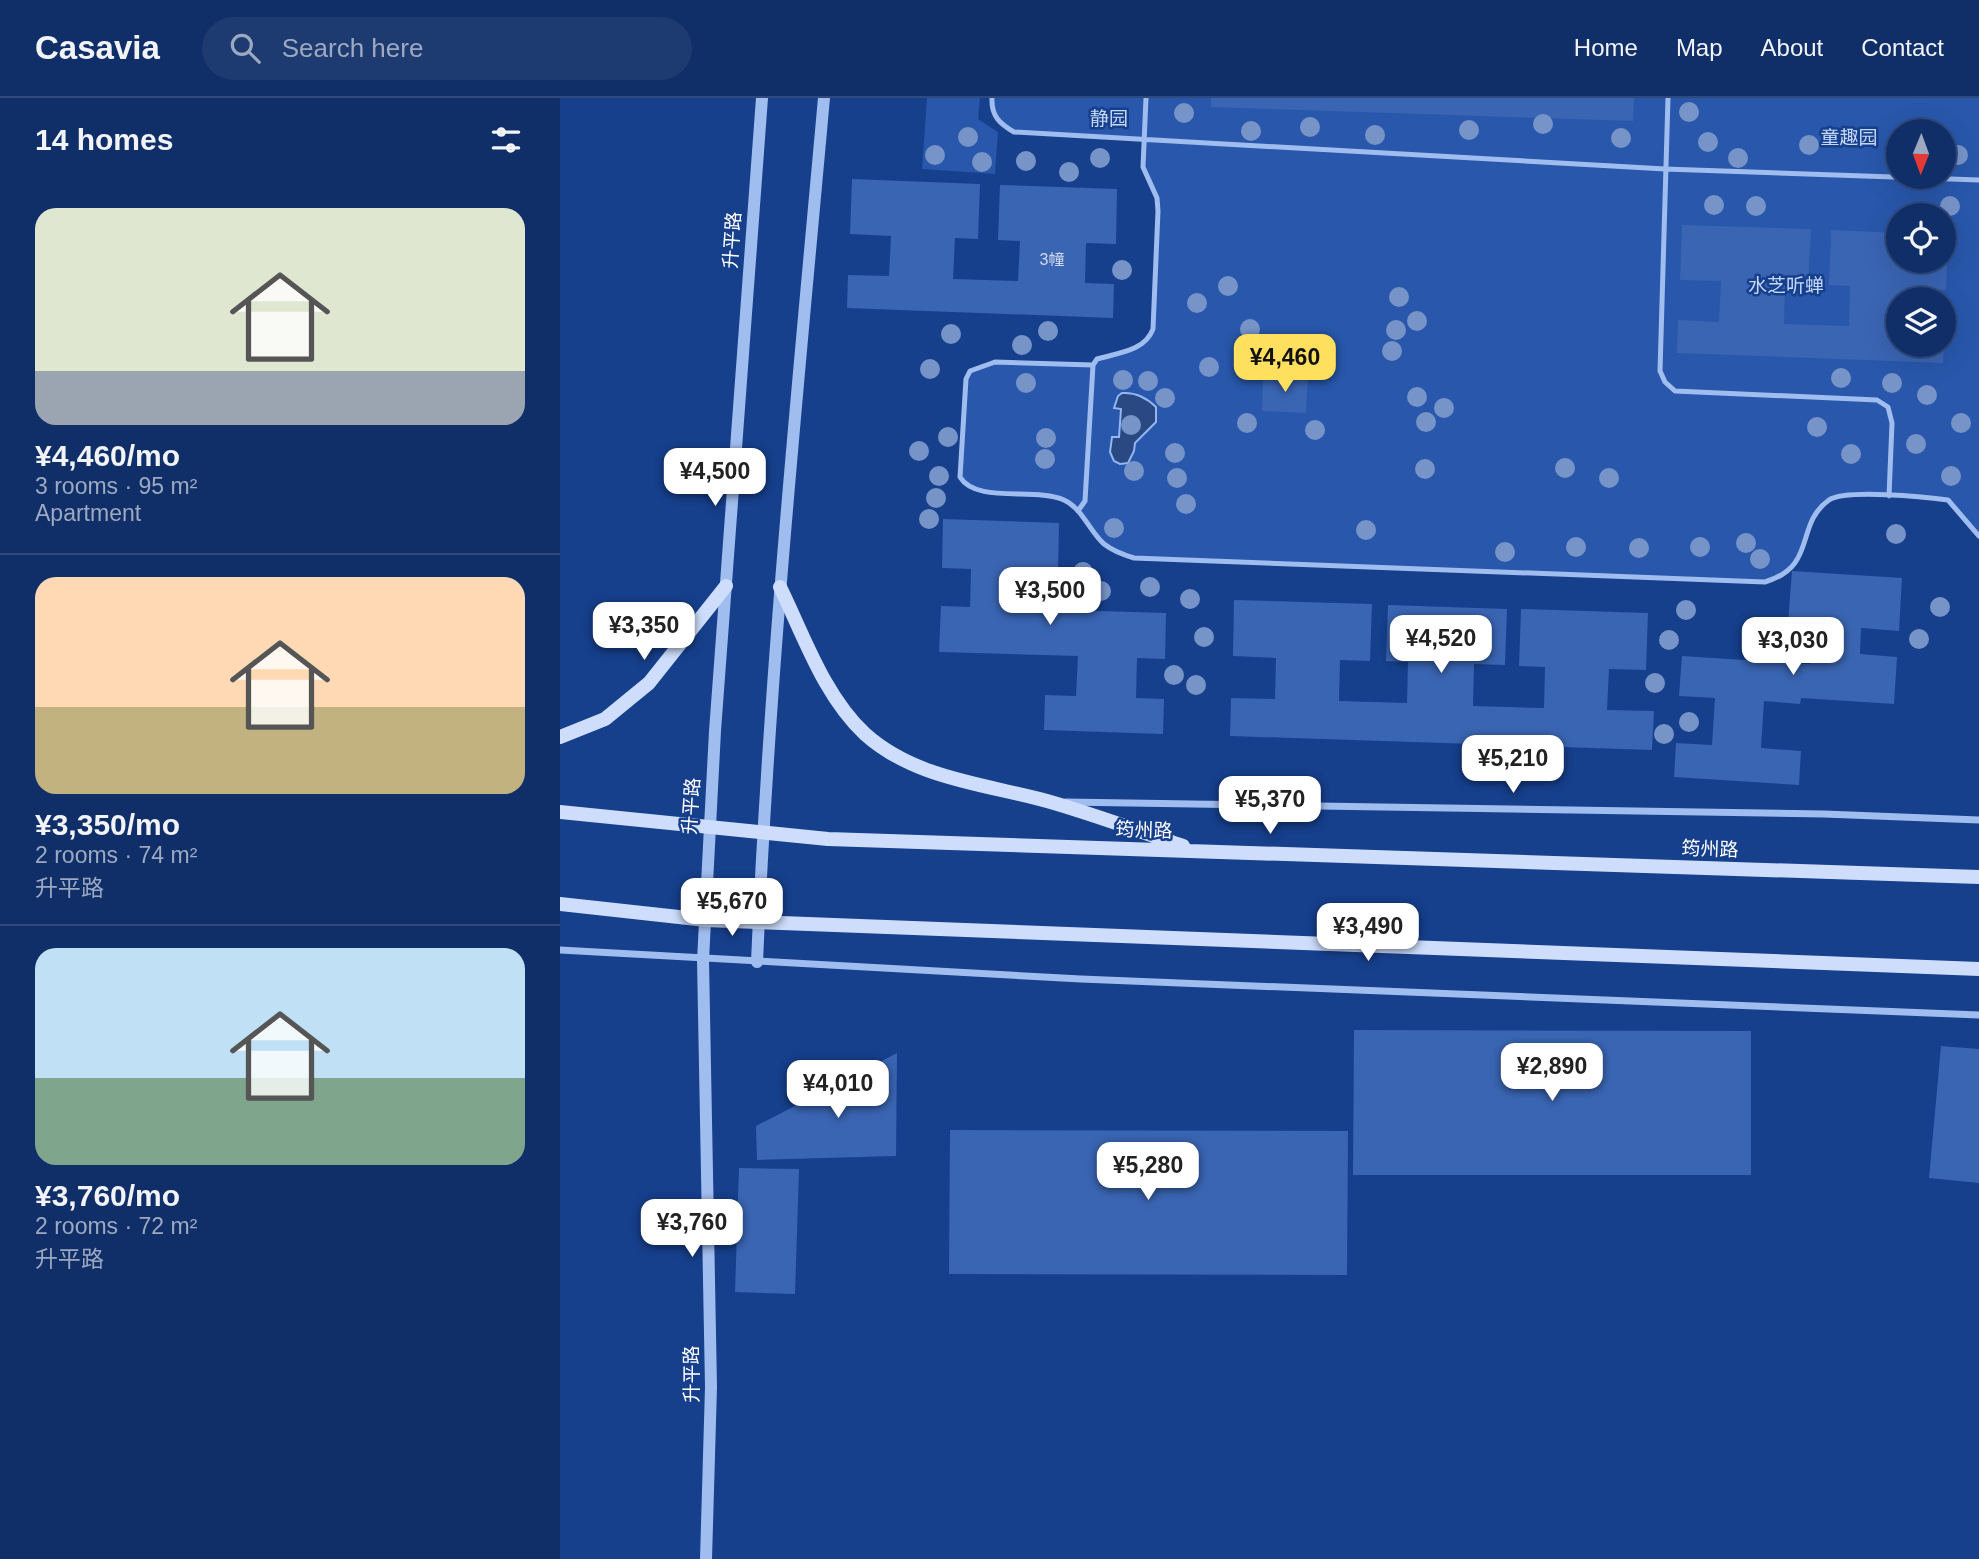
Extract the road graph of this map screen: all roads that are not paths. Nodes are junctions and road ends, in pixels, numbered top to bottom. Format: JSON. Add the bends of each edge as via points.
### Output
{"nodes":[{"id":1,"x":762,"y":98,"type":"edge"},
{"id":2,"x":824,"y":98,"type":"edge"},
{"id":3,"x":992,"y":98,"type":"edge"},
{"id":4,"x":1146,"y":98,"type":"edge"},
{"id":5,"x":1668,"y":98,"type":"edge"},
{"id":6,"x":1144,"y":139,"type":"junction"},
{"id":7,"x":1665,"y":169,"type":"junction"},
{"id":8,"x":1979,"y":180,"type":"edge"},
{"id":9,"x":1093,"y":365,"type":"junction"},
{"id":10,"x":1889,"y":496,"type":"junction"},
{"id":11,"x":1078,"y":511,"type":"junction"},
{"id":12,"x":1979,"y":536,"type":"edge"},
{"id":13,"x":726,"y":586,"type":"junction"},
{"id":14,"x":780,"y":587,"type":"junction"},
{"id":15,"x":560,"y":737,"type":"edge"},
{"id":16,"x":1047,"y":801,"type":"junction"},
{"id":17,"x":560,"y":812,"type":"edge"},
{"id":18,"x":1979,"y":820,"type":"edge"},
{"id":19,"x":709,"y":827,"type":"junction"},
{"id":20,"x":762,"y":832,"type":"junction"},
{"id":21,"x":1201,"y":852,"type":"junction"},
{"id":22,"x":1979,"y":877,"type":"edge"},
{"id":23,"x":560,"y":904,"type":"edge"},
{"id":24,"x":706,"y":920,"type":"junction"},
{"id":25,"x":759,"y":922,"type":"junction"},
{"id":26,"x":560,"y":950,"type":"edge"},
{"id":27,"x":702,"y":960,"type":"junction"},
{"id":28,"x":757,"y":962,"type":"junction"},
{"id":29,"x":1979,"y":969,"type":"edge"},
{"id":30,"x":1979,"y":1015,"type":"edge"},
{"id":31,"x":706,"y":1559,"type":"edge"}],
"edges":[{"from":1,"to":13,"type":"street","name":"升平路"},
{"from":2,"to":14,"type":"street"},
{"from":3,"to":6,"type":"lane","via":[[999,123],[1014,132]]},
{"from":4,"to":6,"type":"lane"},
{"from":5,"to":7,"type":"lane"},
{"from":6,"to":7,"type":"lane"},
{"from":6,"to":9,"type":"lane","via":[[1143,167],[1157,198],[1153,329],[1140,346],[1097,359]]},
{"from":7,"to":8,"type":"lane"},
{"from":7,"to":10,"type":"lane","via":[[1660,371],[1665,382],[1675,391],[1877,400],[1888,407],[1892,423]]},
{"from":9,"to":11,"type":"lane","via":[[1085,501]]},
{"from":9,"to":11,"type":"lane","via":[[995,362],[970,371],[966,379],[960,477],[965,484],[981,492],[1042,493],[1066,500]]},
{"from":10,"to":11,"type":"lane","via":[[1844,494],[1828,501],[1808,527],[1798,562],[1780,578],[1765,582],[1134,558],[1105,545]]},
{"from":10,"to":12,"type":"lane","via":[[1948,500]]},
{"from":13,"to":15,"type":"main road","via":[[649,683],[605,719]]},
{"from":13,"to":19,"type":"street","name":"升平路"},
{"from":14,"to":16,"type":"main road","via":[[832,692],[865,733],[908,764]]},
{"from":14,"to":20,"type":"street"},
{"from":16,"to":18,"type":"street"},
{"from":16,"to":21,"type":"main road"},
{"from":17,"to":19,"type":"main road","name":"筠州路"},
{"from":19,"to":20,"type":"main road","name":"筠州路"},
{"from":19,"to":24,"type":"street","name":"升平路"},
{"from":20,"to":21,"type":"main road","name":"筠州路","via":[[828,839]]},
{"from":20,"to":25,"type":"street"},
{"from":21,"to":22,"type":"main road","name":"筠州路"},
{"from":23,"to":24,"type":"main road"},
{"from":24,"to":25,"type":"main road"},
{"from":24,"to":27,"type":"street","name":"升平路"},
{"from":25,"to":28,"type":"street"},
{"from":25,"to":29,"type":"main road"},
{"from":26,"to":27,"type":"street"},
{"from":27,"to":28,"type":"street"},
{"from":27,"to":31,"type":"street","name":"升平路","via":[[711,1387]]},
{"from":28,"to":30,"type":"street"}]}
